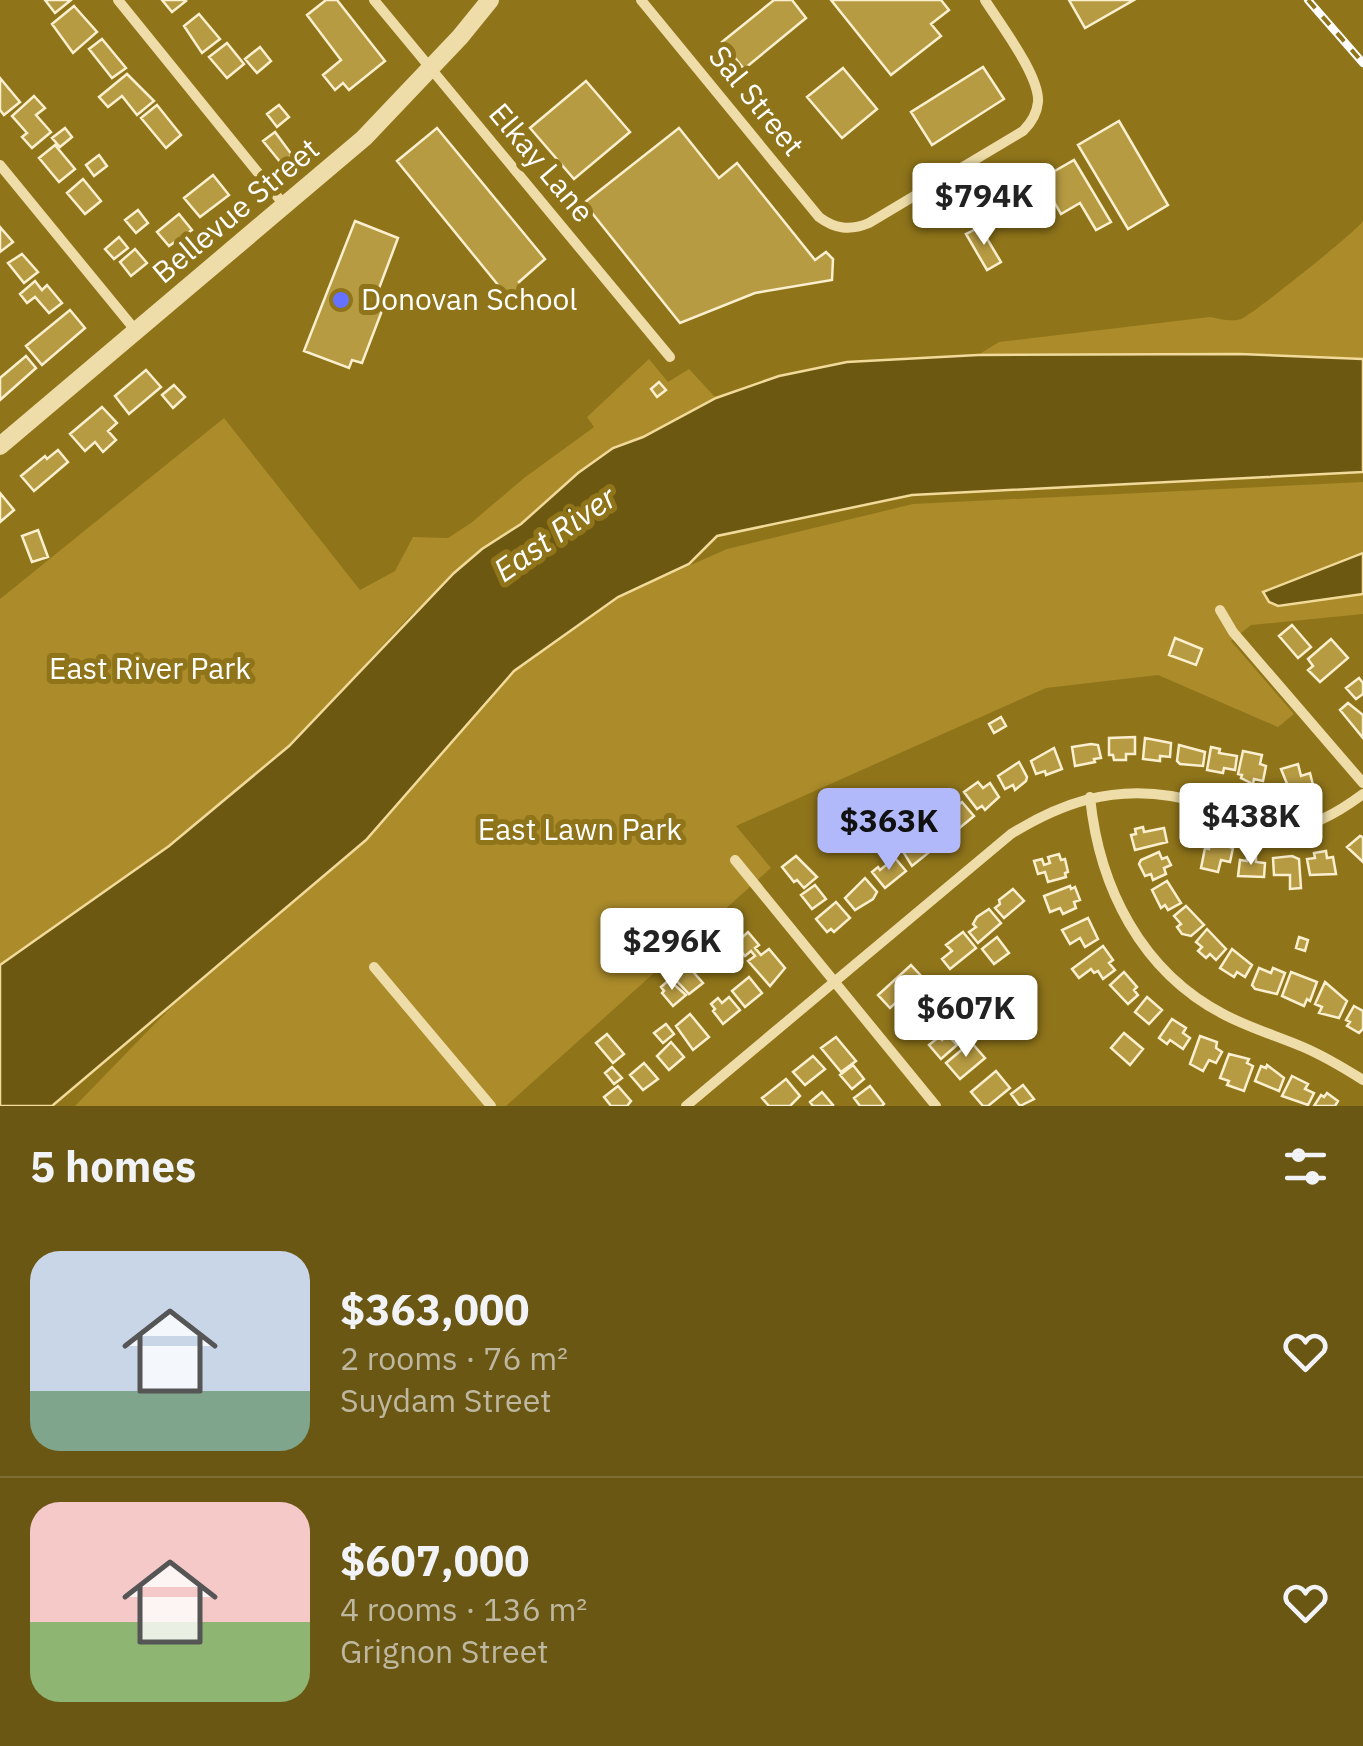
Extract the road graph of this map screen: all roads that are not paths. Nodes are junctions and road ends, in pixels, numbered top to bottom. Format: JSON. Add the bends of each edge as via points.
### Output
{"nodes":[{"id":1,"x":118,"y":0,"type":"edge"},
{"id":2,"x":374,"y":0,"type":"edge"},
{"id":3,"x":490,"y":0,"type":"edge"},
{"id":4,"x":641,"y":0,"type":"edge"},
{"id":5,"x":986,"y":0,"type":"edge"},
{"id":6,"x":430,"y":68,"type":"junction"},
{"id":7,"x":0,"y":165,"type":"edge"},
{"id":8,"x":286,"y":206,"type":"junction"},
{"id":9,"x":136,"y":331,"type":"junction"},
{"id":10,"x":670,"y":357,"type":"dead end"},
{"id":11,"x":0,"y":446,"type":"edge"},
{"id":12,"x":1220,"y":610,"type":"dead end"},
{"id":13,"x":1363,"y":783,"type":"edge"},
{"id":14,"x":1363,"y":794,"type":"edge"},
{"id":15,"x":1090,"y":797,"type":"junction"},
{"id":16,"x":735,"y":860,"type":"dead end"},
{"id":17,"x":374,"y":967,"type":"dead end"},
{"id":18,"x":834,"y":984,"type":"junction"},
{"id":19,"x":1363,"y":1080,"type":"edge"},
{"id":20,"x":490,"y":1106,"type":"edge"},
{"id":21,"x":686,"y":1106,"type":"edge"},
{"id":22,"x":936,"y":1106,"type":"edge"}],
"edges":[{"from":1,"to":8,"type":"street"},
{"from":2,"to":6,"type":"street","name":"Elkay Lane"},
{"from":3,"to":6,"type":"street","name":"Bellevue Street"},
{"from":4,"to":5,"type":"street","name":"Sal Street","via":[[819,217],[849,229],[1024,132],[1036,111],[1035,84]]},
{"from":6,"to":8,"type":"street","name":"Bellevue Street","via":[[381,123]]},
{"from":6,"to":10,"type":"street","name":"Elkay Lane"},
{"from":7,"to":9,"type":"street"},
{"from":8,"to":9,"type":"street","name":"Bellevue Street"},
{"from":9,"to":11,"type":"street","name":"Bellevue Street"},
{"from":12,"to":13,"type":"street"},
{"from":14,"to":15,"type":"street","via":[[1329,818],[1288,828],[1248,822],[1174,796]]},
{"from":15,"to":18,"type":"street","via":[[1011,834]]},
{"from":15,"to":19,"type":"street","via":[[1112,892],[1154,959],[1219,1012],[1307,1048]]},
{"from":16,"to":18,"type":"street"},
{"from":17,"to":20,"type":"street"},
{"from":18,"to":21,"type":"street"},
{"from":18,"to":22,"type":"street"}]}
